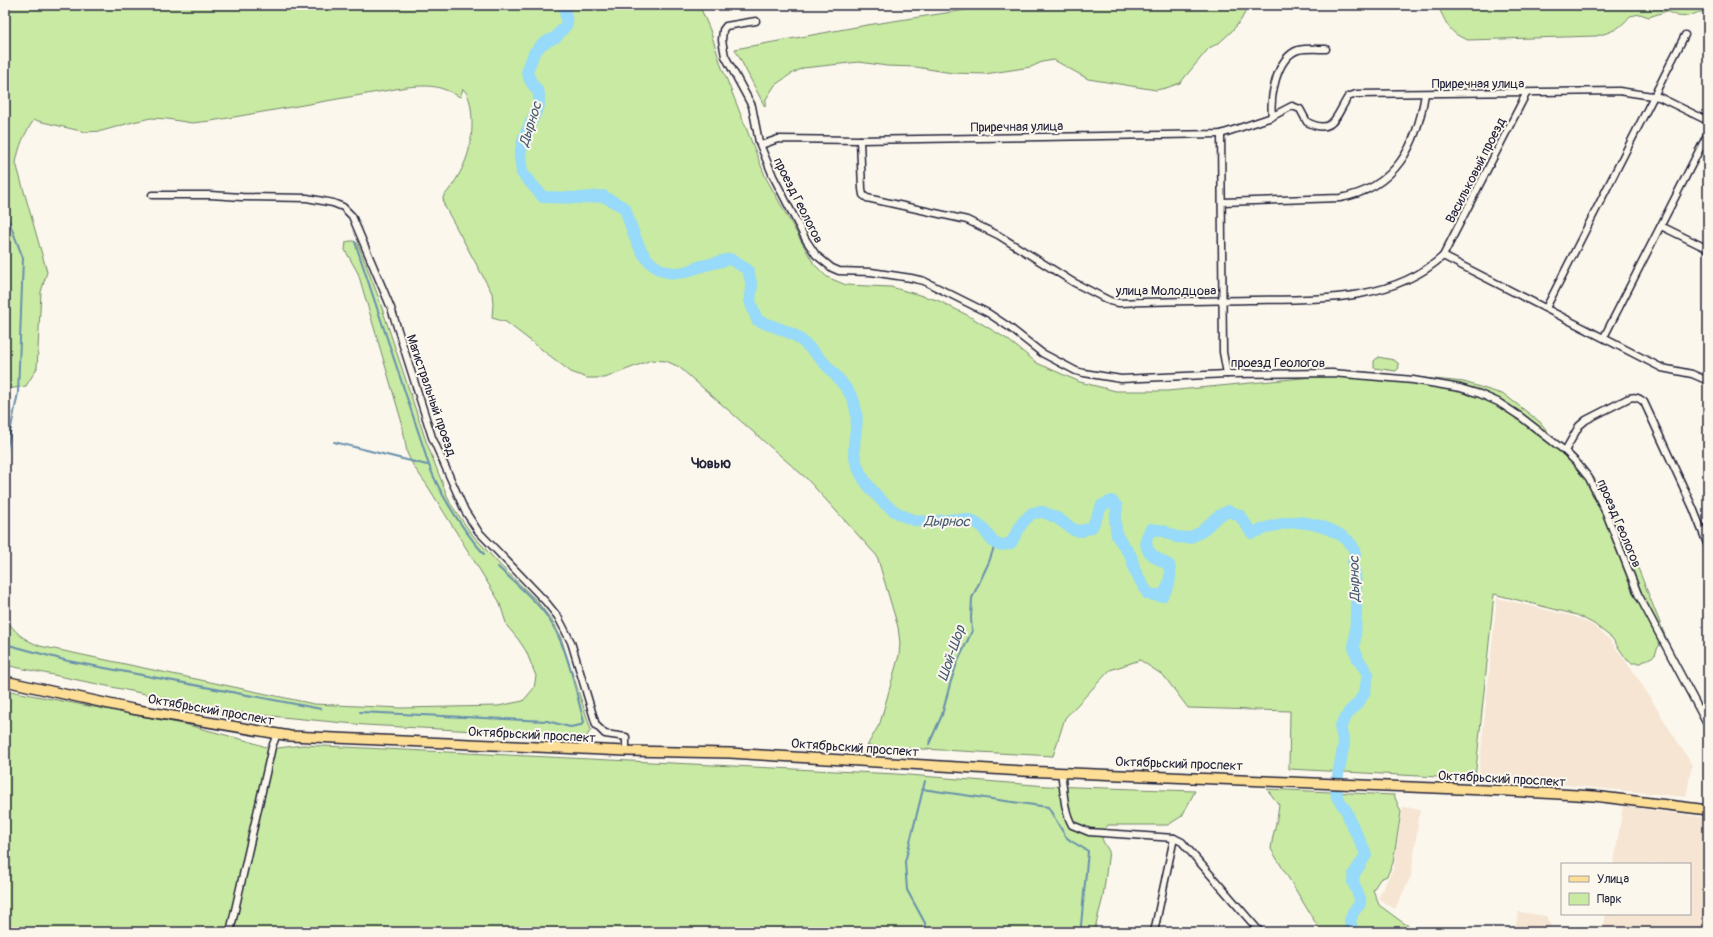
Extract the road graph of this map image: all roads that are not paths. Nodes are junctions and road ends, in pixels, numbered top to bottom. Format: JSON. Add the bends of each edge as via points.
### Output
{"nodes":[{"id":1,"x":756,"y":21,"type":"dead end"},
{"id":2,"x":1685,"y":35,"type":"dead end"},
{"id":3,"x":1326,"y":49,"type":"dead end"},
{"id":4,"x":1425,"y":94,"type":"junction"},
{"id":5,"x":1526,"y":94,"type":"junction"},
{"id":6,"x":1654,"y":96,"type":"junction"},
{"id":7,"x":1272,"y":116,"type":"junction"},
{"id":8,"x":1708,"y":121,"type":"edge"},
{"id":9,"x":1708,"y":133,"type":"edge"},
{"id":10,"x":1221,"y":134,"type":"junction"},
{"id":11,"x":860,"y":140,"type":"junction"},
{"id":12,"x":761,"y":145,"type":"junction"},
{"id":13,"x":152,"y":195,"type":"dead end"},
{"id":14,"x":1222,"y":202,"type":"junction"},
{"id":15,"x":1661,"y":226,"type":"junction"},
{"id":16,"x":1708,"y":249,"type":"edge"},
{"id":17,"x":1444,"y":256,"type":"junction"},
{"id":18,"x":1222,"y":300,"type":"junction"},
{"id":19,"x":1546,"y":308,"type":"junction"},
{"id":20,"x":1604,"y":337,"type":"junction"},
{"id":21,"x":1227,"y":374,"type":"junction"},
{"id":22,"x":1708,"y":381,"type":"edge"},
{"id":23,"x":1565,"y":451,"type":"junction"},
{"id":24,"x":1708,"y":546,"type":"edge"},
{"id":25,"x":5,"y":682,"type":"edge"},
{"id":26,"x":1708,"y":726,"type":"edge"},
{"id":27,"x":277,"y":734,"type":"junction"},
{"id":28,"x":626,"y":751,"type":"junction"},
{"id":29,"x":1061,"y":772,"type":"junction"},
{"id":30,"x":1708,"y":810,"type":"edge"},
{"id":31,"x":1174,"y":838,"type":"junction"},
{"id":32,"x":230,"y":932,"type":"edge"},
{"id":33,"x":1154,"y":932,"type":"edge"},
{"id":34,"x":1260,"y":932,"type":"edge"}],
"edges":[{"from":1,"to":12,"type":"street","name":"проезд Геологов","via":[[726,26],[722,40],[727,62],[752,106]]},
{"from":2,"to":6,"type":"street"},
{"from":3,"to":7,"type":"street","via":[[1298,50],[1290,55],[1279,72],[1274,87],[1271,101]]},
{"from":4,"to":5,"type":"street","name":"Приречная улица"},
{"from":4,"to":7,"type":"street","name":"Приречная улица","via":[[1356,94],[1348,97],[1335,121],[1329,126],[1307,122],[1300,109],[1292,106]]},
{"from":4,"to":14,"type":"street","via":[[1417,133],[1409,150],[1391,173],[1370,188],[1340,198]]},
{"from":5,"to":6,"type":"street","name":"Приречная улица","via":[[1619,91]]},
{"from":5,"to":17,"type":"street","name":"Васильковый проезд"},
{"from":6,"to":8,"type":"street","name":"Приречная улица"},
{"from":6,"to":19,"type":"street"},
{"from":7,"to":10,"type":"street","name":"Приречная улица"},
{"from":9,"to":15,"type":"street"},
{"from":10,"to":11,"type":"street","name":"Приречная улица"},
{"from":10,"to":14,"type":"street"},
{"from":11,"to":12,"type":"street","name":"Приречная улица","via":[[778,139]]},
{"from":11,"to":18,"type":"street","name":"улица Молодцова","via":[[862,189],[863,195],[867,198],[967,220],[998,235],[1073,282],[1110,301],[1119,303]]},
{"from":12,"to":21,"type":"street","name":"проезд Геологов","via":[[773,176],[806,240],[816,255],[832,268],[845,272],[871,272],[924,281],[988,313],[1042,353],[1076,371],[1121,379]]},
{"from":13,"to":28,"type":"street","name":"Магистральный проезд","via":[[307,198],[343,207],[352,216],[391,308],[432,437],[465,511],[478,531],[558,617],[571,642],[596,725],[605,734],[626,737]]},
{"from":14,"to":18,"type":"street"},
{"from":15,"to":16,"type":"street"},
{"from":15,"to":20,"type":"street"},
{"from":17,"to":18,"type":"street","name":"улица Молодцова","via":[[1409,279],[1385,288],[1353,295],[1304,299]]},
{"from":17,"to":19,"type":"street"},
{"from":18,"to":21,"type":"street","via":[[1223,352]]},
{"from":19,"to":20,"type":"street"},
{"from":20,"to":22,"type":"street","via":[[1662,368],[1692,374]]},
{"from":21,"to":23,"type":"street","name":"проезд Геологов","via":[[1332,373],[1413,380],[1460,388],[1498,402]]},
{"from":23,"to":24,"type":"street","via":[[1579,426],[1586,420],[1634,396],[1639,398],[1644,402]]},
{"from":23,"to":26,"type":"street","name":"проезд Геологов","via":[[1582,468],[1595,489],[1641,600]]},
{"from":25,"to":27,"type":"main road","name":"Октябрьский проспект"},
{"from":27,"to":28,"type":"main road","name":"Октябрьский проспект"},
{"from":27,"to":32,"type":"street"},
{"from":28,"to":29,"type":"main road","name":"Октябрьский проспект","via":[[730,753]]},
{"from":29,"to":30,"type":"main road","name":"Октябрьский проспект","via":[[1587,795]]},
{"from":29,"to":31,"type":"street","via":[[1066,816],[1072,825],[1089,832]]},
{"from":31,"to":33,"type":"street"},
{"from":31,"to":34,"type":"street","via":[[1182,842]]}]}
